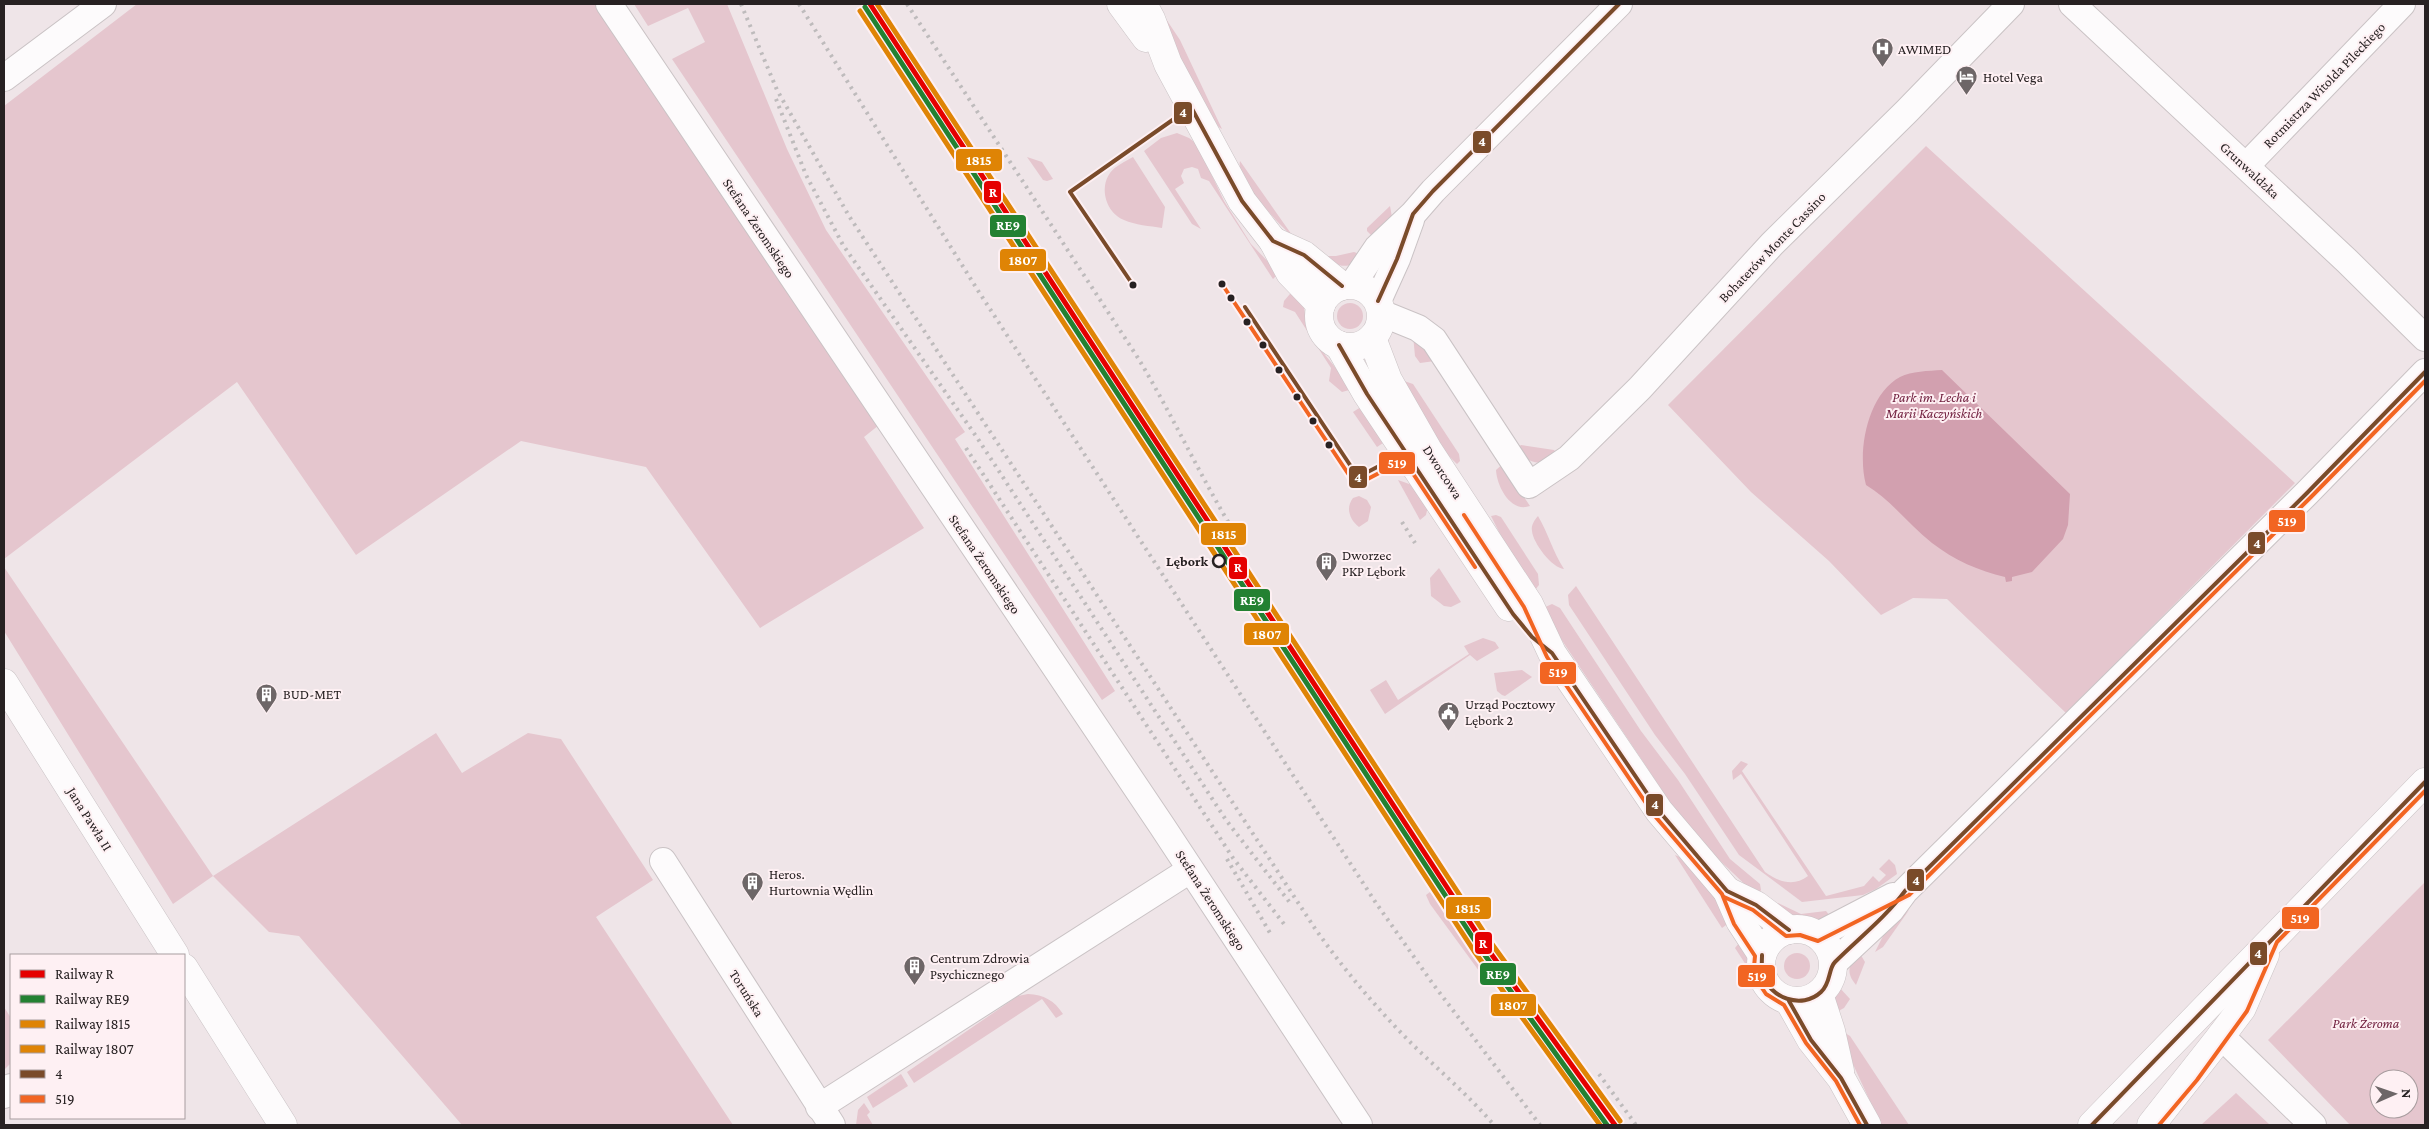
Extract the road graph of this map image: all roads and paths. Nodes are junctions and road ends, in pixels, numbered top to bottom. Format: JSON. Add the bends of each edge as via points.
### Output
{"nodes":[{"id":1,"x":104,"y":4,"type":"edge"},
{"id":2,"x":609,"y":4,"type":"edge"},
{"id":3,"x":1121,"y":4,"type":"edge"},
{"id":4,"x":1143,"y":4,"type":"edge"},
{"id":5,"x":1619,"y":4,"type":"edge"},
{"id":6,"x":2011,"y":4,"type":"edge"},
{"id":7,"x":2072,"y":4,"type":"edge"},
{"id":8,"x":2402,"y":4,"type":"edge"},
{"id":9,"x":1168,"y":64,"type":"junction"},
{"id":10,"x":4,"y":78,"type":"edge"},
{"id":11,"x":2246,"y":166,"type":"junction"},
{"id":12,"x":1413,"y":214,"type":"junction"},
{"id":13,"x":1273,"y":241,"type":"junction"},
{"id":14,"x":1347,"y":285,"type":"junction"},
{"id":15,"x":1321,"y":305,"type":"junction"},
{"id":16,"x":1377,"y":318,"type":"junction"},
{"id":17,"x":2425,"y":338,"type":"edge"},
{"id":18,"x":1339,"y":344,"type":"junction"},
{"id":19,"x":2425,"y":372,"type":"edge"},
{"id":20,"x":1552,"y":653,"type":"junction"},
{"id":21,"x":4,"y":683,"type":"edge"},
{"id":22,"x":2425,"y":782,"type":"edge"},
{"id":23,"x":663,"y":861,"type":"dead end"},
{"id":24,"x":1190,"y":870,"type":"junction"},
{"id":25,"x":1727,"y":891,"type":"junction"},
{"id":26,"x":1906,"y":891,"type":"junction"},
{"id":27,"x":1789,"y":930,"type":"junction"},
{"id":28,"x":1818,"y":935,"type":"junction"},
{"id":29,"x":2272,"y":938,"type":"junction"},
{"id":30,"x":175,"y":954,"type":"edge"},
{"id":31,"x":1762,"y":955,"type":"junction"},
{"id":32,"x":1833,"y":964,"type":"junction"},
{"id":33,"x":185,"y":970,"type":"edge"},
{"id":34,"x":1819,"y":994,"type":"junction"},
{"id":35,"x":1790,"y":1002,"type":"junction"},
{"id":36,"x":2221,"y":1036,"type":"junction"},
{"id":37,"x":1841,"y":1078,"type":"junction"},
{"id":38,"x":826,"y":1116,"type":"edge"},
{"id":39,"x":283,"y":1125,"type":"edge"},
{"id":40,"x":1359,"y":1125,"type":"edge"},
{"id":41,"x":1867,"y":1125,"type":"edge"},
{"id":42,"x":2092,"y":1125,"type":"edge"},
{"id":43,"x":2150,"y":1125,"type":"edge"},
{"id":44,"x":2313,"y":1125,"type":"edge"}],
"edges":[{"from":1,"to":10,"type":"street"},
{"from":2,"to":24,"type":"street","name":"Stefana Żeromskiego"},
{"from":3,"to":9,"type":"street"},
{"from":4,"to":9,"type":"street"},
{"from":5,"to":12,"type":"street"},
{"from":6,"to":16,"type":"street","name":"Bohaterów Monte Cassino","via":[[1772,244],[1634,394],[1569,458],[1529,485],[1434,340],[1418,328]]},
{"from":7,"to":11,"type":"street","name":"Grunwaldzka"},
{"from":8,"to":11,"type":"street","name":"Rotmistrza Witolda Pileckiego"},
{"from":9,"to":13,"type":"street","via":[[1242,201]]},
{"from":11,"to":17,"type":"street","name":"Grunwaldzka"},
{"from":12,"to":14,"type":"street","via":[[1377,248]]},
{"from":12,"to":16,"type":"street"},
{"from":13,"to":14,"type":"street","via":[[1304,255]]},
{"from":13,"to":15,"type":"street","via":[[1290,273]]},
{"from":14,"to":15,"type":"street","via":[[1333,290]]},
{"from":14,"to":16,"type":"street","via":[[1362,287]]},
{"from":15,"to":18,"type":"street","via":[[1319,314],[1324,332]]},
{"from":16,"to":18,"type":"street","via":[[1362,344],[1350,347]]},
{"from":16,"to":20,"type":"street","name":"Dworcowa","via":[[1392,388],[1428,450],[1530,604]]},
{"from":18,"to":20,"type":"street","name":"Dworcowa","via":[[1367,394],[1513,614],[1532,637]]},
{"from":19,"to":26,"type":"street"},
{"from":20,"to":25,"type":"street","name":"Dworcowa","via":[[1659,812]]},
{"from":21,"to":30,"type":"street","name":"Jana Pawła II"},
{"from":22,"to":29,"type":"street"},
{"from":23,"to":38,"type":"street","name":"Toruńska"},
{"from":24,"to":38,"type":"street"},
{"from":24,"to":40,"type":"street","name":"Stefana Żeromskiego"},
{"from":25,"to":27,"type":"street","name":"Dworcowa","via":[[1756,905]]},
{"from":25,"to":31,"type":"street","name":"Dworcowa","via":[[1740,921]]},
{"from":26,"to":28,"type":"street"},
{"from":26,"to":32,"type":"street","via":[[1891,910]]},
{"from":27,"to":28,"type":"street","via":[[1801,929]]},
{"from":27,"to":31,"type":"street","via":[[1772,939]]},
{"from":28,"to":32,"type":"street","via":[[1830,951]]},
{"from":29,"to":36,"type":"street","via":[[2242,1008]]},
{"from":29,"to":42,"type":"street"},
{"from":31,"to":35,"type":"street","via":[[1763,979],[1770,989]]},
{"from":32,"to":34,"type":"street","via":[[1829,982]]},
{"from":33,"to":39,"type":"street"},
{"from":34,"to":35,"type":"street"},
{"from":34,"to":37,"type":"street"},
{"from":35,"to":37,"type":"street","via":[[1811,1040]]},
{"from":36,"to":43,"type":"street","via":[[2170,1104]]},
{"from":36,"to":44,"type":"street"},
{"from":37,"to":41,"type":"street"}]}
